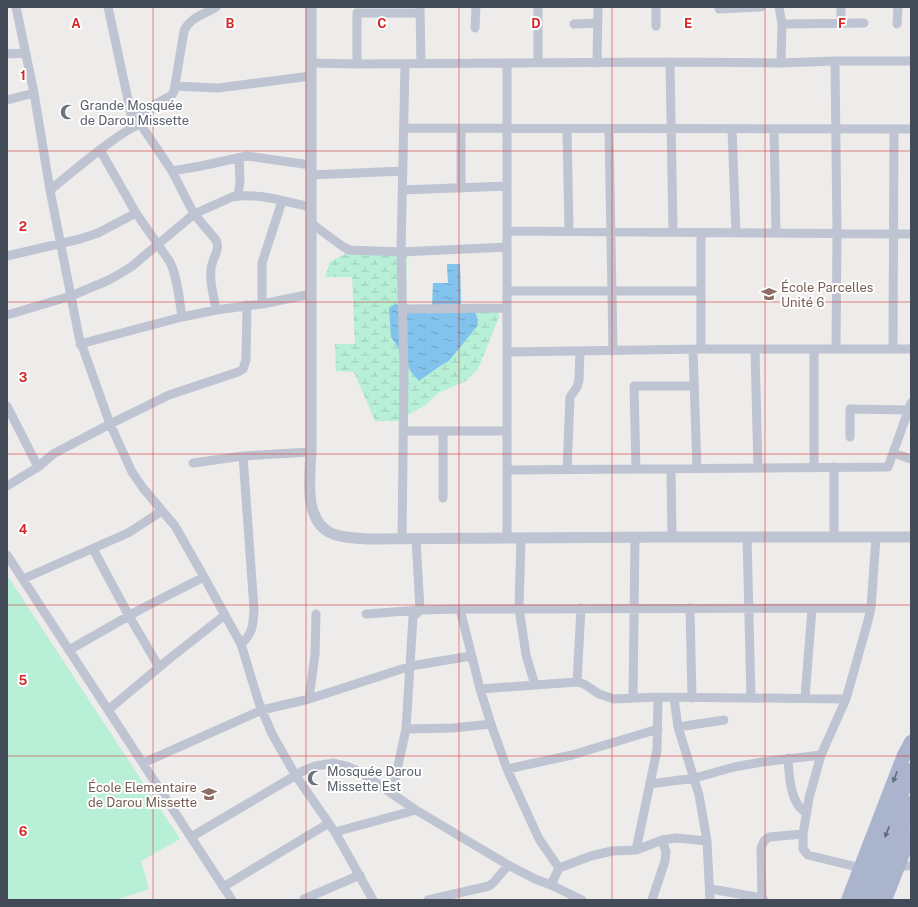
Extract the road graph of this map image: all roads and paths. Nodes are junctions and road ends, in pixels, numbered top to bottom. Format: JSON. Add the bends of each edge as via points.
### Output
{"nodes":[{"id":1,"x":16,"y":7,"type":"edge"},
{"id":2,"x":108,"y":7,"type":"edge"},
{"id":3,"x":216,"y":7,"type":"edge"},
{"id":4,"x":311,"y":7,"type":"edge"},
{"id":5,"x":476,"y":7,"type":"edge"},
{"id":6,"x":538,"y":7,"type":"edge"},
{"id":7,"x":598,"y":7,"type":"edge"},
{"id":8,"x":656,"y":7,"type":"edge"},
{"id":9,"x":719,"y":7,"type":"edge"},
{"id":10,"x":761,"y":7,"type":"edge"},
{"id":11,"x":779,"y":7,"type":"edge"},
{"id":12,"x":841,"y":7,"type":"edge"},
{"id":13,"x":898,"y":7,"type":"edge"},
{"id":14,"x":420,"y":10,"type":"edge"},
{"id":15,"x":598,"y":23,"type":"junction"},
{"id":16,"x":841,"y":23,"type":"junction"},
{"id":17,"x":864,"y":23,"type":"dead end"},
{"id":18,"x":574,"y":24,"type":"dead end"},
{"id":19,"x":782,"y":24,"type":"junction"},
{"id":20,"x":897,"y":24,"type":"dead end"},
{"id":21,"x":656,"y":26,"type":"dead end"},
{"id":22,"x":475,"y":28,"type":"dead end"},
{"id":23,"x":26,"y":52,"type":"junction"},
{"id":24,"x":7,"y":54,"type":"edge"},
{"id":25,"x":835,"y":61,"type":"junction"},
{"id":26,"x":911,"y":61,"type":"edge"},
{"id":27,"x":670,"y":62,"type":"junction"},
{"id":28,"x":311,"y":63,"type":"junction"},
{"id":29,"x":507,"y":63,"type":"junction"},
{"id":30,"x":538,"y":63,"type":"junction"},
{"id":31,"x":598,"y":63,"type":"junction"},
{"id":32,"x":781,"y":63,"type":"junction"},
{"id":33,"x":357,"y":64,"type":"junction"},
{"id":34,"x":405,"y":64,"type":"junction"},
{"id":35,"x":421,"y":64,"type":"junction"},
{"id":36,"x":311,"y":76,"type":"junction"},
{"id":37,"x":175,"y":86,"type":"junction"},
{"id":38,"x":34,"y":93,"type":"junction"},
{"id":39,"x":7,"y":100,"type":"edge"},
{"id":40,"x":133,"y":122,"type":"junction"},
{"id":41,"x":404,"y":128,"type":"junction"},
{"id":42,"x":460,"y":128,"type":"junction"},
{"id":43,"x":507,"y":129,"type":"junction"},
{"id":44,"x":567,"y":129,"type":"junction"},
{"id":45,"x":609,"y":129,"type":"junction"},
{"id":46,"x":671,"y":129,"type":"junction"},
{"id":47,"x":732,"y":129,"type":"junction"},
{"id":48,"x":774,"y":129,"type":"junction"},
{"id":49,"x":836,"y":129,"type":"junction"},
{"id":50,"x":894,"y":129,"type":"junction"},
{"id":51,"x":911,"y":129,"type":"edge"},
{"id":52,"x":100,"y":150,"type":"junction"},
{"id":53,"x":239,"y":158,"type":"junction"},
{"id":54,"x":172,"y":170,"type":"junction"},
{"id":55,"x":311,"y":170,"type":"junction"},
{"id":56,"x":403,"y":172,"type":"junction"},
{"id":57,"x":507,"y":186,"type":"junction"},
{"id":58,"x":461,"y":188,"type":"junction"},
{"id":59,"x":50,"y":190,"type":"junction"},
{"id":60,"x":402,"y":190,"type":"junction"},
{"id":61,"x":238,"y":196,"type":"junction"},
{"id":62,"x":282,"y":201,"type":"junction"},
{"id":63,"x":311,"y":207,"type":"junction"},
{"id":64,"x":136,"y":213,"type":"junction"},
{"id":65,"x":194,"y":214,"type":"junction"},
{"id":66,"x":311,"y":224,"type":"junction"},
{"id":67,"x":507,"y":231,"type":"junction"},
{"id":68,"x":568,"y":231,"type":"junction"},
{"id":69,"x":611,"y":232,"type":"junction"},
{"id":70,"x":673,"y":232,"type":"junction"},
{"id":71,"x":701,"y":233,"type":"junction"},
{"id":72,"x":736,"y":233,"type":"junction"},
{"id":73,"x":776,"y":233,"type":"junction"},
{"id":74,"x":837,"y":234,"type":"junction"},
{"id":75,"x":894,"y":234,"type":"junction"},
{"id":76,"x":911,"y":234,"type":"edge"},
{"id":77,"x":60,"y":242,"type":"junction"},
{"id":78,"x":157,"y":244,"type":"junction"},
{"id":79,"x":507,"y":247,"type":"junction"},
{"id":80,"x":401,"y":252,"type":"junction"},
{"id":81,"x":7,"y":256,"type":"edge"},
{"id":82,"x":612,"y":290,"type":"junction"},
{"id":83,"x":701,"y":290,"type":"junction"},
{"id":84,"x":507,"y":291,"type":"junction"},
{"id":85,"x":311,"y":294,"type":"junction"},
{"id":86,"x":71,"y":296,"type":"junction"},
{"id":87,"x":262,"y":304,"type":"junction"},
{"id":88,"x":247,"y":305,"type":"junction"},
{"id":89,"x":507,"y":308,"type":"junction"},
{"id":90,"x":402,"y":309,"type":"junction"},
{"id":91,"x":216,"y":310,"type":"junction"},
{"id":92,"x":7,"y":315,"type":"edge"},
{"id":93,"x":182,"y":317,"type":"junction"},
{"id":94,"x":80,"y":344,"type":"junction"},
{"id":95,"x":893,"y":349,"type":"junction"},
{"id":96,"x":911,"y":349,"type":"edge"},
{"id":97,"x":697,"y":350,"type":"junction"},
{"id":98,"x":755,"y":350,"type":"junction"},
{"id":99,"x":814,"y":350,"type":"junction"},
{"id":100,"x":836,"y":350,"type":"junction"},
{"id":101,"x":580,"y":351,"type":"junction"},
{"id":102,"x":613,"y":351,"type":"junction"},
{"id":103,"x":507,"y":352,"type":"junction"},
{"id":104,"x":694,"y":386,"type":"junction"},
{"id":105,"x":7,"y":406,"type":"edge"},
{"id":106,"x":910,"y":406,"type":"edge"},
{"id":107,"x":110,"y":424,"type":"junction"},
{"id":108,"x":403,"y":431,"type":"junction"},
{"id":109,"x":443,"y":431,"type":"junction"},
{"id":110,"x":507,"y":431,"type":"junction"},
{"id":111,"x":850,"y":437,"type":"dead end"},
{"id":112,"x":311,"y":452,"type":"junction"},
{"id":113,"x":893,"y":453,"type":"junction"},
{"id":114,"x":243,"y":456,"type":"junction"},
{"id":115,"x":911,"y":459,"type":"edge"},
{"id":116,"x":193,"y":462,"type":"dead end"},
{"id":117,"x":38,"y":467,"type":"junction"},
{"id":118,"x":834,"y":467,"type":"junction"},
{"id":119,"x":758,"y":468,"type":"junction"},
{"id":120,"x":814,"y":468,"type":"junction"},
{"id":121,"x":636,"y":469,"type":"junction"},
{"id":122,"x":671,"y":469,"type":"junction"},
{"id":123,"x":697,"y":469,"type":"junction"},
{"id":124,"x":506,"y":470,"type":"junction"},
{"id":125,"x":567,"y":470,"type":"junction"},
{"id":126,"x":7,"y":486,"type":"edge"},
{"id":127,"x":443,"y":498,"type":"dead end"},
{"id":128,"x":162,"y":511,"type":"junction"},
{"id":129,"x":834,"y":536,"type":"junction"},
{"id":130,"x":635,"y":537,"type":"junction"},
{"id":131,"x":672,"y":537,"type":"junction"},
{"id":132,"x":747,"y":537,"type":"junction"},
{"id":133,"x":876,"y":537,"type":"junction"},
{"id":134,"x":911,"y":537,"type":"edge"},
{"id":135,"x":402,"y":538,"type":"junction"},
{"id":136,"x":416,"y":538,"type":"junction"},
{"id":137,"x":507,"y":538,"type":"junction"},
{"id":138,"x":521,"y":538,"type":"junction"},
{"id":139,"x":93,"y":549,"type":"junction"},
{"id":140,"x":7,"y":555,"type":"edge"},
{"id":141,"x":204,"y":577,"type":"junction"},
{"id":142,"x":23,"y":579,"type":"junction"},
{"id":143,"x":519,"y":608,"type":"junction"},
{"id":144,"x":582,"y":608,"type":"junction"},
{"id":145,"x":634,"y":608,"type":"junction"},
{"id":146,"x":690,"y":608,"type":"junction"},
{"id":147,"x":748,"y":608,"type":"junction"},
{"id":148,"x":812,"y":608,"type":"junction"},
{"id":149,"x":871,"y":608,"type":"junction"},
{"id":150,"x":460,"y":609,"type":"junction"},
{"id":151,"x":420,"y":610,"type":"junction"},
{"id":152,"x":316,"y":614,"type":"dead end"},
{"id":153,"x":366,"y":614,"type":"dead end"},
{"id":154,"x":225,"y":615,"type":"junction"},
{"id":155,"x":129,"y":616,"type":"junction"},
{"id":156,"x":241,"y":644,"type":"junction"},
{"id":157,"x":69,"y":650,"type":"junction"},
{"id":158,"x":471,"y":656,"type":"junction"},
{"id":159,"x":411,"y":666,"type":"junction"},
{"id":160,"x":159,"y":667,"type":"junction"},
{"id":161,"x":576,"y":682,"type":"junction"},
{"id":162,"x":535,"y":685,"type":"junction"},
{"id":163,"x":480,"y":689,"type":"junction"},
{"id":164,"x":633,"y":698,"type":"junction"},
{"id":165,"x":658,"y":698,"type":"junction"},
{"id":166,"x":674,"y":698,"type":"junction"},
{"id":167,"x":692,"y":698,"type":"junction"},
{"id":168,"x":751,"y":698,"type":"junction"},
{"id":169,"x":805,"y":698,"type":"junction"},
{"id":170,"x":308,"y":699,"type":"junction"},
{"id":171,"x":846,"y":699,"type":"junction"},
{"id":172,"x":108,"y":710,"type":"junction"},
{"id":173,"x":262,"y":710,"type":"junction"},
{"id":174,"x":724,"y":720,"type":"dead end"},
{"id":175,"x":491,"y":724,"type":"junction"},
{"id":176,"x":678,"y":727,"type":"junction"},
{"id":177,"x":406,"y":729,"type":"junction"},
{"id":178,"x":658,"y":729,"type":"junction"},
{"id":179,"x":911,"y":742,"type":"edge"},
{"id":180,"x":821,"y":755,"type":"junction"},
{"id":181,"x":788,"y":758,"type":"junction"},
{"id":182,"x":143,"y":763,"type":"junction"},
{"id":183,"x":507,"y":769,"type":"junction"},
{"id":184,"x":911,"y":770,"type":"edge"},
{"id":185,"x":296,"y":776,"type":"junction"},
{"id":186,"x":694,"y":778,"type":"junction"},
{"id":187,"x":650,"y":784,"type":"junction"},
{"id":188,"x":392,"y":793,"type":"junction"},
{"id":189,"x":911,"y":803,"type":"edge"},
{"id":190,"x":416,"y":810,"type":"junction"},
{"id":191,"x":807,"y":813,"type":"junction"},
{"id":192,"x":329,"y":823,"type":"junction"},
{"id":193,"x":335,"y":832,"type":"junction"},
{"id":194,"x":911,"y":833,"type":"edge"},
{"id":195,"x":803,"y":834,"type":"junction"},
{"id":196,"x":191,"y":837,"type":"junction"},
{"id":197,"x":662,"y":840,"type":"junction"},
{"id":198,"x":707,"y":841,"type":"junction"},
{"id":199,"x":636,"y":850,"type":"junction"},
{"id":200,"x":508,"y":865,"type":"junction"},
{"id":201,"x":905,"y":866,"type":"edge"},
{"id":202,"x":559,"y":868,"type":"junction"},
{"id":203,"x":861,"y":868,"type":"junction"},
{"id":204,"x":360,"y":875,"type":"junction"},
{"id":205,"x":551,"y":885,"type":"junction"},
{"id":206,"x":223,"y":887,"type":"junction"},
{"id":207,"x":710,"y":889,"type":"junction"},
{"id":208,"x":304,"y":898,"type":"dead end"},
{"id":209,"x":577,"y":899,"type":"edge"},
{"id":210,"x":763,"y":899,"type":"edge"},
{"id":211,"x":232,"y":900,"type":"edge"},
{"id":212,"x":373,"y":900,"type":"edge"},
{"id":213,"x":428,"y":900,"type":"edge"},
{"id":214,"x":652,"y":900,"type":"edge"},
{"id":215,"x":710,"y":900,"type":"edge"},
{"id":216,"x":848,"y":900,"type":"edge"},
{"id":217,"x":861,"y":900,"type":"edge"},
{"id":218,"x":873,"y":900,"type":"edge"},
{"id":219,"x":885,"y":900,"type":"edge"}],
"edges":[{"from":1,"to":23,"type":"street"},
{"from":2,"to":40,"type":"street"},
{"from":3,"to":37,"type":"street","via":[[186,25]]},
{"from":4,"to":28,"type":"street"},
{"from":5,"to":22,"type":"street"},
{"from":6,"to":30,"type":"street"},
{"from":7,"to":15,"type":"street"},
{"from":8,"to":21,"type":"street"},
{"from":9,"to":10,"type":"street"},
{"from":11,"to":19,"type":"street"},
{"from":12,"to":16,"type":"street"},
{"from":13,"to":20,"type":"street"},
{"from":14,"to":33,"type":"street","via":[[357,13]]},
{"from":14,"to":35,"type":"street"},
{"from":15,"to":18,"type":"street"},
{"from":15,"to":31,"type":"street"},
{"from":16,"to":17,"type":"street"},
{"from":16,"to":19,"type":"street"},
{"from":19,"to":32,"type":"street"},
{"from":23,"to":24,"type":"street"},
{"from":23,"to":38,"type":"street"},
{"from":25,"to":26,"type":"street"},
{"from":25,"to":32,"type":"street"},
{"from":25,"to":49,"type":"street"},
{"from":27,"to":31,"type":"street"},
{"from":27,"to":32,"type":"street"},
{"from":27,"to":46,"type":"street"},
{"from":28,"to":33,"type":"street"},
{"from":28,"to":36,"type":"street"},
{"from":29,"to":30,"type":"street"},
{"from":29,"to":35,"type":"street"},
{"from":29,"to":43,"type":"street"},
{"from":30,"to":31,"type":"street"},
{"from":33,"to":34,"type":"street"},
{"from":34,"to":35,"type":"street"},
{"from":34,"to":41,"type":"street"},
{"from":36,"to":37,"type":"street","via":[[218,88]]},
{"from":36,"to":55,"type":"street"},
{"from":37,"to":40,"type":"street","via":[[170,97]]},
{"from":38,"to":39,"type":"street"},
{"from":38,"to":59,"type":"street"},
{"from":40,"to":52,"type":"street"},
{"from":40,"to":54,"type":"street","via":[[142,126]]},
{"from":41,"to":42,"type":"street"},
{"from":41,"to":56,"type":"street"},
{"from":42,"to":43,"type":"street"},
{"from":42,"to":58,"type":"street"},
{"from":43,"to":44,"type":"street"},
{"from":43,"to":57,"type":"street"},
{"from":44,"to":45,"type":"street"},
{"from":44,"to":68,"type":"street"},
{"from":45,"to":46,"type":"street"},
{"from":45,"to":69,"type":"street"},
{"from":46,"to":47,"type":"street"},
{"from":46,"to":70,"type":"street"},
{"from":47,"to":48,"type":"street"},
{"from":47,"to":72,"type":"street"},
{"from":48,"to":49,"type":"street"},
{"from":48,"to":73,"type":"street"},
{"from":49,"to":50,"type":"street"},
{"from":49,"to":74,"type":"street"},
{"from":50,"to":51,"type":"street"},
{"from":50,"to":75,"type":"street"},
{"from":52,"to":59,"type":"street"},
{"from":52,"to":64,"type":"street"},
{"from":53,"to":54,"type":"street"},
{"from":53,"to":55,"type":"street","via":[[247,156]]},
{"from":53,"to":61,"type":"street"},
{"from":54,"to":65,"type":"street"},
{"from":55,"to":56,"type":"street"},
{"from":55,"to":63,"type":"street"},
{"from":56,"to":60,"type":"street"},
{"from":57,"to":58,"type":"street"},
{"from":57,"to":67,"type":"street"},
{"from":58,"to":60,"type":"street"},
{"from":59,"to":77,"type":"street"},
{"from":60,"to":80,"type":"street"},
{"from":61,"to":62,"type":"street"},
{"from":61,"to":65,"type":"street"},
{"from":62,"to":63,"type":"street"},
{"from":62,"to":87,"type":"street","via":[[262,263]]},
{"from":63,"to":66,"type":"street"},
{"from":64,"to":77,"type":"street","via":[[98,233]]},
{"from":64,"to":78,"type":"street"},
{"from":65,"to":78,"type":"street"},
{"from":65,"to":91,"type":"street","via":[[218,244],[210,273]]},
{"from":66,"to":80,"type":"street","via":[[349,250]]},
{"from":66,"to":85,"type":"street"},
{"from":67,"to":68,"type":"street"},
{"from":67,"to":79,"type":"street"},
{"from":68,"to":69,"type":"street"},
{"from":69,"to":70,"type":"street"},
{"from":69,"to":82,"type":"street"},
{"from":70,"to":71,"type":"street"},
{"from":71,"to":72,"type":"street"},
{"from":71,"to":83,"type":"street"},
{"from":72,"to":73,"type":"street"},
{"from":73,"to":74,"type":"street"},
{"from":74,"to":75,"type":"street"},
{"from":74,"to":100,"type":"street"},
{"from":75,"to":76,"type":"street"},
{"from":75,"to":95,"type":"street"},
{"from":77,"to":81,"type":"street"},
{"from":77,"to":86,"type":"street"},
{"from":78,"to":86,"type":"street","via":[[126,270]]},
{"from":78,"to":93,"type":"street","via":[[174,270]]},
{"from":79,"to":80,"type":"street"},
{"from":79,"to":84,"type":"street"},
{"from":80,"to":90,"type":"street"},
{"from":82,"to":83,"type":"street"},
{"from":82,"to":84,"type":"street"},
{"from":82,"to":102,"type":"street"},
{"from":83,"to":97,"type":"street"},
{"from":84,"to":89,"type":"street"},
{"from":85,"to":87,"type":"street"},
{"from":85,"to":112,"type":"street"},
{"from":86,"to":92,"type":"street"},
{"from":86,"to":94,"type":"street"},
{"from":87,"to":88,"type":"street"},
{"from":88,"to":91,"type":"street"},
{"from":88,"to":107,"type":"street","via":[[246,360],[243,369],[170,395]]},
{"from":89,"to":90,"type":"street"},
{"from":89,"to":103,"type":"street"},
{"from":90,"to":108,"type":"street"},
{"from":91,"to":93,"type":"street"},
{"from":93,"to":94,"type":"street"},
{"from":94,"to":107,"type":"street"},
{"from":95,"to":96,"type":"street"},
{"from":95,"to":100,"type":"street"},
{"from":97,"to":98,"type":"street"},
{"from":97,"to":102,"type":"street"},
{"from":97,"to":104,"type":"street"},
{"from":98,"to":99,"type":"street"},
{"from":98,"to":119,"type":"street"},
{"from":99,"to":100,"type":"street"},
{"from":99,"to":120,"type":"street"},
{"from":101,"to":102,"type":"street"},
{"from":101,"to":103,"type":"street"},
{"from":101,"to":125,"type":"street","via":[[579,380],[570,397]]},
{"from":103,"to":110,"type":"street"},
{"from":104,"to":121,"type":"street","via":[[634,386]]},
{"from":104,"to":123,"type":"street"},
{"from":105,"to":117,"type":"street"},
{"from":106,"to":111,"type":"street","via":[[850,409]]},
{"from":106,"to":113,"type":"street"},
{"from":107,"to":117,"type":"street","via":[[54,454]]},
{"from":107,"to":128,"type":"street","via":[[132,472]]},
{"from":108,"to":109,"type":"street"},
{"from":108,"to":135,"type":"street"},
{"from":109,"to":110,"type":"street"},
{"from":109,"to":127,"type":"street"},
{"from":110,"to":124,"type":"street"},
{"from":112,"to":114,"type":"street"},
{"from":112,"to":135,"type":"street","via":[[311,506],[324,529],[349,538]]},
{"from":113,"to":115,"type":"street"},
{"from":113,"to":118,"type":"street","via":[[888,467]]},
{"from":114,"to":116,"type":"street"},
{"from":114,"to":156,"type":"street","via":[[254,609],[253,628]]},
{"from":117,"to":126,"type":"street"},
{"from":118,"to":120,"type":"street"},
{"from":118,"to":129,"type":"street"},
{"from":119,"to":120,"type":"street"},
{"from":119,"to":123,"type":"street"},
{"from":121,"to":122,"type":"street"},
{"from":121,"to":125,"type":"street"},
{"from":122,"to":123,"type":"street"},
{"from":122,"to":131,"type":"street"},
{"from":124,"to":125,"type":"street"},
{"from":124,"to":137,"type":"street"},
{"from":128,"to":139,"type":"street","via":[[128,533]]},
{"from":128,"to":141,"type":"street","via":[[179,532]]},
{"from":129,"to":132,"type":"street"},
{"from":129,"to":133,"type":"street"},
{"from":130,"to":131,"type":"street"},
{"from":130,"to":138,"type":"street"},
{"from":130,"to":145,"type":"street"},
{"from":131,"to":132,"type":"street"},
{"from":132,"to":147,"type":"street"},
{"from":133,"to":134,"type":"street"},
{"from":133,"to":149,"type":"street"},
{"from":135,"to":136,"type":"street"},
{"from":136,"to":137,"type":"street"},
{"from":136,"to":151,"type":"street"},
{"from":137,"to":138,"type":"street"},
{"from":138,"to":143,"type":"street"},
{"from":139,"to":142,"type":"street"},
{"from":139,"to":155,"type":"street"},
{"from":140,"to":142,"type":"street"},
{"from":141,"to":154,"type":"street"},
{"from":141,"to":155,"type":"street"},
{"from":142,"to":157,"type":"street"},
{"from":143,"to":144,"type":"street"},
{"from":143,"to":150,"type":"street"},
{"from":143,"to":162,"type":"street","via":[[526,655]]},
{"from":144,"to":145,"type":"street"},
{"from":144,"to":161,"type":"street"},
{"from":145,"to":146,"type":"street"},
{"from":145,"to":164,"type":"street"},
{"from":146,"to":147,"type":"street"},
{"from":146,"to":167,"type":"street"},
{"from":147,"to":148,"type":"street"},
{"from":147,"to":168,"type":"street"},
{"from":148,"to":149,"type":"street"},
{"from":148,"to":169,"type":"street"},
{"from":149,"to":171,"type":"street"},
{"from":150,"to":151,"type":"street"},
{"from":150,"to":158,"type":"street"},
{"from":151,"to":153,"type":"street"},
{"from":151,"to":159,"type":"street","via":[[413,617]]},
{"from":152,"to":170,"type":"street","via":[[315,654]]},
{"from":154,"to":156,"type":"street"},
{"from":154,"to":160,"type":"street"},
{"from":155,"to":157,"type":"street"},
{"from":155,"to":160,"type":"street"},
{"from":156,"to":173,"type":"street"},
{"from":157,"to":172,"type":"street"},
{"from":158,"to":159,"type":"street"},
{"from":158,"to":163,"type":"street"},
{"from":159,"to":170,"type":"street"},
{"from":159,"to":177,"type":"street"},
{"from":160,"to":172,"type":"street"},
{"from":161,"to":162,"type":"street"},
{"from":161,"to":164,"type":"street","via":[[614,700]]},
{"from":162,"to":163,"type":"street"},
{"from":163,"to":175,"type":"street"},
{"from":164,"to":165,"type":"street"},
{"from":165,"to":166,"type":"street"},
{"from":165,"to":178,"type":"street"},
{"from":166,"to":167,"type":"street"},
{"from":166,"to":176,"type":"street"},
{"from":167,"to":168,"type":"street"},
{"from":168,"to":169,"type":"street"},
{"from":169,"to":171,"type":"street"},
{"from":170,"to":173,"type":"street"},
{"from":171,"to":180,"type":"street"},
{"from":172,"to":182,"type":"street"},
{"from":173,"to":182,"type":"street"},
{"from":173,"to":185,"type":"street","via":[[272,734]]},
{"from":174,"to":176,"type":"street"},
{"from":175,"to":177,"type":"street"},
{"from":175,"to":183,"type":"street"},
{"from":176,"to":186,"type":"street"},
{"from":177,"to":188,"type":"street"},
{"from":178,"to":183,"type":"street","via":[[572,755]]},
{"from":178,"to":187,"type":"street","via":[[657,750]]},
{"from":179,"to":203,"type":"main road","one_way":true},
{"from":180,"to":181,"type":"street"},
{"from":180,"to":191,"type":"street"},
{"from":181,"to":186,"type":"street","via":[[734,767]]},
{"from":181,"to":191,"type":"street","via":[[789,777],[796,802],[800,810]]},
{"from":182,"to":196,"type":"street"},
{"from":183,"to":202,"type":"street","via":[[539,839]]},
{"from":184,"to":217,"type":"main road","one_way":true},
{"from":185,"to":188,"type":"street","via":[[315,766],[334,763],[360,772]]},
{"from":185,"to":192,"type":"street"},
{"from":185,"to":196,"type":"street"},
{"from":186,"to":187,"type":"street"},
{"from":186,"to":198,"type":"street"},
{"from":187,"to":199,"type":"street"},
{"from":188,"to":190,"type":"street"},
{"from":189,"to":218,"type":"main road"},
{"from":190,"to":193,"type":"street"},
{"from":190,"to":200,"type":"street"},
{"from":191,"to":195,"type":"street"},
{"from":192,"to":193,"type":"street"},
{"from":192,"to":206,"type":"street"},
{"from":193,"to":204,"type":"street"},
{"from":194,"to":201,"type":"main road"},
{"from":195,"to":203,"type":"street","via":[[803,850],[808,855]]},
{"from":195,"to":210,"type":"street","via":[[769,837],[764,841],[761,848]]},
{"from":196,"to":206,"type":"street"},
{"from":197,"to":198,"type":"street","via":[[676,838]]},
{"from":197,"to":199,"type":"street"},
{"from":197,"to":214,"type":"street","via":[[666,852],[665,861]]},
{"from":198,"to":207,"type":"street"},
{"from":199,"to":202,"type":"street","via":[[591,856]]},
{"from":200,"to":205,"type":"street"},
{"from":200,"to":213,"type":"street","via":[[489,886]]},
{"from":201,"to":219,"type":"main road"},
{"from":202,"to":205,"type":"street"},
{"from":203,"to":216,"type":"main road"},
{"from":204,"to":208,"type":"street"},
{"from":204,"to":212,"type":"street"},
{"from":205,"to":209,"type":"street"},
{"from":206,"to":211,"type":"street"},
{"from":207,"to":210,"type":"street"},
{"from":207,"to":215,"type":"street"}]}
